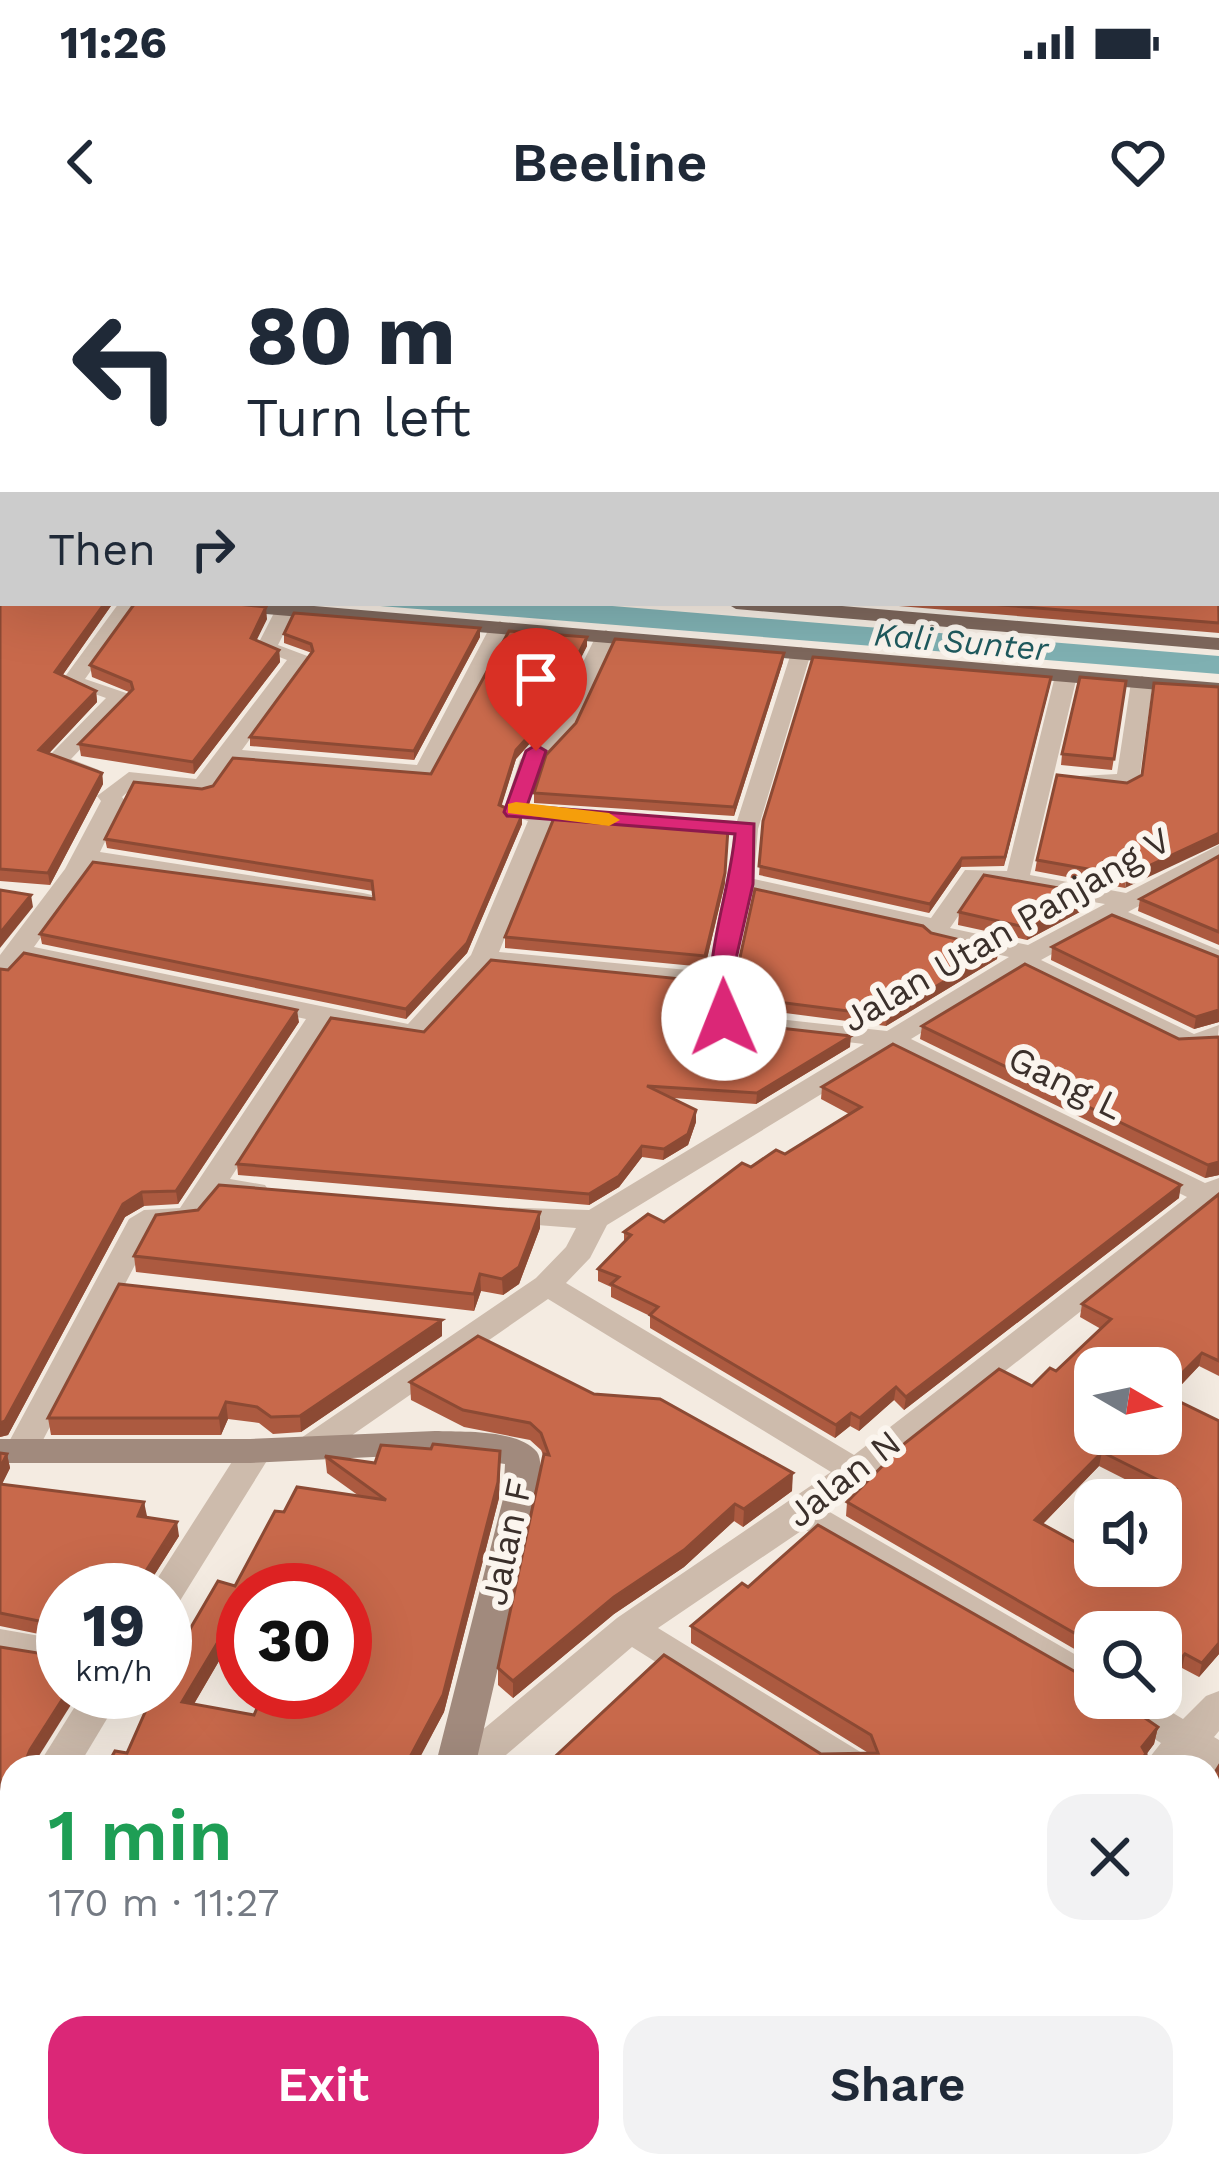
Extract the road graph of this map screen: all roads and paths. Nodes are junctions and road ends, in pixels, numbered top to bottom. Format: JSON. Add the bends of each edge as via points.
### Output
{"nodes":[{"id":1,"x":126,"y":606,"type":"edge"},
{"id":2,"x":247,"y":606,"type":"edge"},
{"id":3,"x":841,"y":607,"type":"edge"},
{"id":4,"x":286,"y":609,"type":"junction"},
{"id":5,"x":500,"y":628,"type":"junction"},
{"id":6,"x":606,"y":636,"type":"junction"},
{"id":7,"x":1219,"y":644,"type":"edge"},
{"id":8,"x":801,"y":653,"type":"junction"},
{"id":9,"x":1066,"y":676,"type":"junction"},
{"id":10,"x":1142,"y":682,"type":"junction"},
{"id":11,"x":1219,"y":689,"type":"edge"},
{"id":12,"x":227,"y":755,"type":"junction"},
{"id":13,"x":1046,"y":775,"type":"junction"},
{"id":14,"x":129,"y":779,"type":"junction"},
{"id":15,"x":542,"y":816,"type":"junction"},
{"id":16,"x":746,"y":829,"type":"junction"},
{"id":17,"x":1219,"y":852,"type":"edge"},
{"id":18,"x":83,"y":857,"type":"junction"},
{"id":19,"x":1015,"y":880,"type":"junction"},
{"id":20,"x":741,"y":884,"type":"junction"},
{"id":21,"x":19,"y":894,"type":"edge"},
{"id":22,"x":58,"y":898,"type":"junction"},
{"id":23,"x":363,"y":900,"type":"edge"},
{"id":24,"x":1120,"y":907,"type":"junction"},
{"id":25,"x":934,"y":926,"type":"junction"},
{"id":26,"x":1027,"y":957,"type":"junction"},
{"id":27,"x":483,"y":958,"type":"junction"},
{"id":28,"x":1219,"y":959,"type":"edge"},
{"id":29,"x":9,"y":962,"type":"edge"},
{"id":30,"x":719,"y":981,"type":"junction"},
{"id":31,"x":320,"y":1018,"type":"junction"},
{"id":32,"x":1219,"y":1033,"type":"edge"},
{"id":33,"x":890,"y":1039,"type":"junction"},
{"id":34,"x":211,"y":1186,"type":"junction"},
{"id":35,"x":1213,"y":1191,"type":"edge"},
{"id":36,"x":290,"y":1195,"type":"edge"},
{"id":37,"x":475,"y":1211,"type":"edge"},
{"id":38,"x":595,"y":1220,"type":"junction"},
{"id":39,"x":110,"y":1284,"type":"junction"},
{"id":40,"x":547,"y":1285,"type":"junction"},
{"id":41,"x":155,"y":1289,"type":"edge"},
{"id":42,"x":429,"y":1320,"type":"edge"},
{"id":43,"x":483,"y":1327,"type":"junction"},
{"id":44,"x":310,"y":1448,"type":"junction"},
{"id":45,"x":10,"y":1451,"type":"edge"},
{"id":46,"x":256,"y":1451,"type":"junction"},
{"id":47,"x":855,"y":1471,"type":"junction"},
{"id":48,"x":803,"y":1512,"type":"junction"},
{"id":49,"x":185,"y":1563,"type":"edge"},
{"id":50,"x":630,"y":1628,"type":"junction"},
{"id":51,"x":0,"y":1643,"type":"edge"},
{"id":52,"x":36,"y":1649,"type":"edge"},
{"id":53,"x":1074,"y":1672,"type":"edge"},
{"id":54,"x":1219,"y":1706,"type":"edge"},
{"id":55,"x":87,"y":1719,"type":"edge"},
{"id":56,"x":1138,"y":1719,"type":"edge"},
{"id":57,"x":1173,"y":1754,"type":"edge"},
{"id":58,"x":65,"y":1755,"type":"edge"},
{"id":59,"x":458,"y":1755,"type":"edge"},
{"id":60,"x":479,"y":1755,"type":"edge"},
{"id":61,"x":834,"y":1755,"type":"edge"}],
"edges":[{"from":1,"to":14,"type":"street","via":[[72,682],[121,698],[56,762]]},
{"from":2,"to":4,"type":"main road"},
{"from":3,"to":7,"type":"main road"},
{"from":4,"to":5,"type":"main road"},
{"from":4,"to":12,"type":"street","via":[[266,648],[300,658]]},
{"from":5,"to":6,"type":"main road"},
{"from":5,"to":12,"type":"street","via":[[424,773]]},
{"from":6,"to":8,"type":"main road"},
{"from":6,"to":15,"type":"street","via":[[561,730],[531,760],[515,812]]},
{"from":8,"to":9,"type":"main road"},
{"from":8,"to":16,"type":"street"},
{"from":9,"to":10,"type":"main road"},
{"from":9,"to":13,"type":"street"},
{"from":10,"to":11,"type":"main road"},
{"from":10,"to":13,"type":"street","via":[[1126,783]]},
{"from":12,"to":14,"type":"street","via":[[202,787]]},
{"from":13,"to":19,"type":"street"},
{"from":14,"to":18,"type":"street","via":[[109,796],[105,821]]},
{"from":15,"to":16,"type":"street"},
{"from":15,"to":27,"type":"street"},
{"from":16,"to":20,"type":"street"},
{"from":17,"to":24,"type":"street","name":"Jalan Utan Panjang V"},
{"from":18,"to":22,"type":"street"},
{"from":18,"to":23,"type":"street"},
{"from":19,"to":24,"type":"street"},
{"from":19,"to":25,"type":"street","via":[[971,877]]},
{"from":20,"to":25,"type":"street"},
{"from":20,"to":30,"type":"street"},
{"from":21,"to":22,"type":"street"},
{"from":22,"to":29,"type":"street"},
{"from":24,"to":26,"type":"street","name":"Jalan Utan Panjang V"},
{"from":24,"to":28,"type":"street"},
{"from":25,"to":26,"type":"street"},
{"from":26,"to":32,"type":"street","via":[[1189,1042]]},
{"from":26,"to":33,"type":"street","name":"Jalan Utan Panjang V"},
{"from":27,"to":30,"type":"street"},
{"from":27,"to":31,"type":"street","via":[[414,1034]]},
{"from":29,"to":31,"type":"street","via":[[135,972]]},
{"from":30,"to":33,"type":"street","via":[[722,1014],[735,1022]]},
{"from":31,"to":34,"type":"street"},
{"from":33,"to":35,"type":"street","name":"Gang L"},
{"from":33,"to":38,"type":"street","name":"Jalan Utan Panjang V"},
{"from":34,"to":36,"type":"street"},
{"from":34,"to":39,"type":"street","via":[[189,1216],[144,1219]]},
{"from":35,"to":47,"type":"street","name":"Jalan N"},
{"from":37,"to":38,"type":"street"},
{"from":38,"to":40,"type":"street","name":"Jalan Utan Panjang V"},
{"from":39,"to":41,"type":"street"},
{"from":39,"to":45,"type":"street"},
{"from":40,"to":43,"type":"street","name":"Jalan Utan Panjang V"},
{"from":40,"to":47,"type":"street"},
{"from":42,"to":43,"type":"street"},
{"from":43,"to":44,"type":"street","name":"Jalan Utan Panjang V"},
{"from":44,"to":46,"type":"street"},
{"from":44,"to":59,"type":"street","name":"Jalan F","via":[[438,1444],[512,1449],[523,1458]]},
{"from":45,"to":46,"type":"street"},
{"from":46,"to":49,"type":"street"},
{"from":47,"to":48,"type":"street","name":"Jalan N"},
{"from":48,"to":50,"type":"street","name":"Jalan N"},
{"from":48,"to":53,"type":"street"},
{"from":50,"to":60,"type":"street","name":"Jalan N"},
{"from":50,"to":61,"type":"street"},
{"from":51,"to":52,"type":"street"},
{"from":54,"to":57,"type":"street"},
{"from":55,"to":58,"type":"street"},
{"from":56,"to":57,"type":"street"}]}
